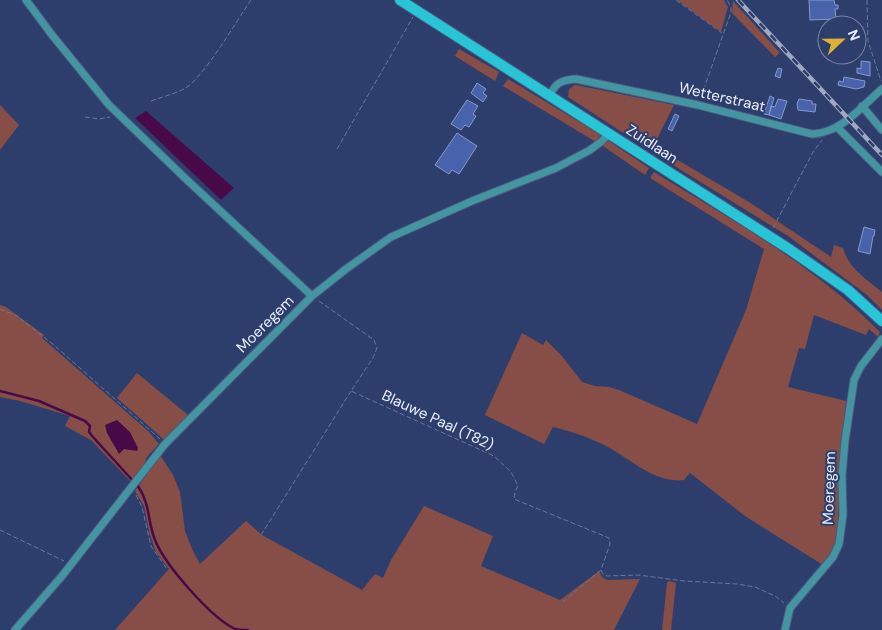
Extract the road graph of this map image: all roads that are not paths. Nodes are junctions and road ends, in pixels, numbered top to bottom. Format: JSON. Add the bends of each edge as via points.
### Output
{"nodes":[{"id":1,"x":26,"y":0,"type":"edge"},
{"id":2,"x":400,"y":0,"type":"edge"},
{"id":3,"x":882,"y":89,"type":"edge"},
{"id":4,"x":550,"y":97,"type":"junction"},
{"id":5,"x":862,"y":106,"type":"junction"},
{"id":6,"x":838,"y":128,"type":"junction"},
{"id":7,"x":882,"y":130,"type":"edge"},
{"id":8,"x":608,"y":134,"type":"junction"},
{"id":9,"x":882,"y":172,"type":"edge"},
{"id":10,"x":312,"y":296,"type":"junction"},
{"id":11,"x":882,"y":321,"type":"edge"},
{"id":12,"x":882,"y":339,"type":"edge"},
{"id":13,"x":15,"y":630,"type":"edge"},
{"id":14,"x":785,"y":630,"type":"edge"}],
"edges":[{"from":1,"to":10,"type":"street","via":[[118,114]]},
{"from":2,"to":4,"type":"main road","name":"Zuidlaan"},
{"from":3,"to":5,"type":"street","name":"Wetterstraat"},
{"from":4,"to":6,"type":"street","name":"Wetterstraat","via":[[557,83],[576,79],[812,134]]},
{"from":4,"to":8,"type":"main road","name":"Zuidlaan"},
{"from":5,"to":6,"type":"street","name":"Wetterstraat"},
{"from":5,"to":7,"type":"street"},
{"from":6,"to":9,"type":"street"},
{"from":8,"to":10,"type":"street","name":"Moeregem","via":[[590,150],[556,168],[392,237]]},
{"from":8,"to":11,"type":"main road","name":"Zuidlaan","via":[[848,290]]},
{"from":10,"to":13,"type":"street","name":"Moeregem","via":[[165,444]]},
{"from":12,"to":14,"type":"street","name":"Moeregem","via":[[854,380],[844,441],[843,516],[839,544],[833,558],[790,608]]}]}
